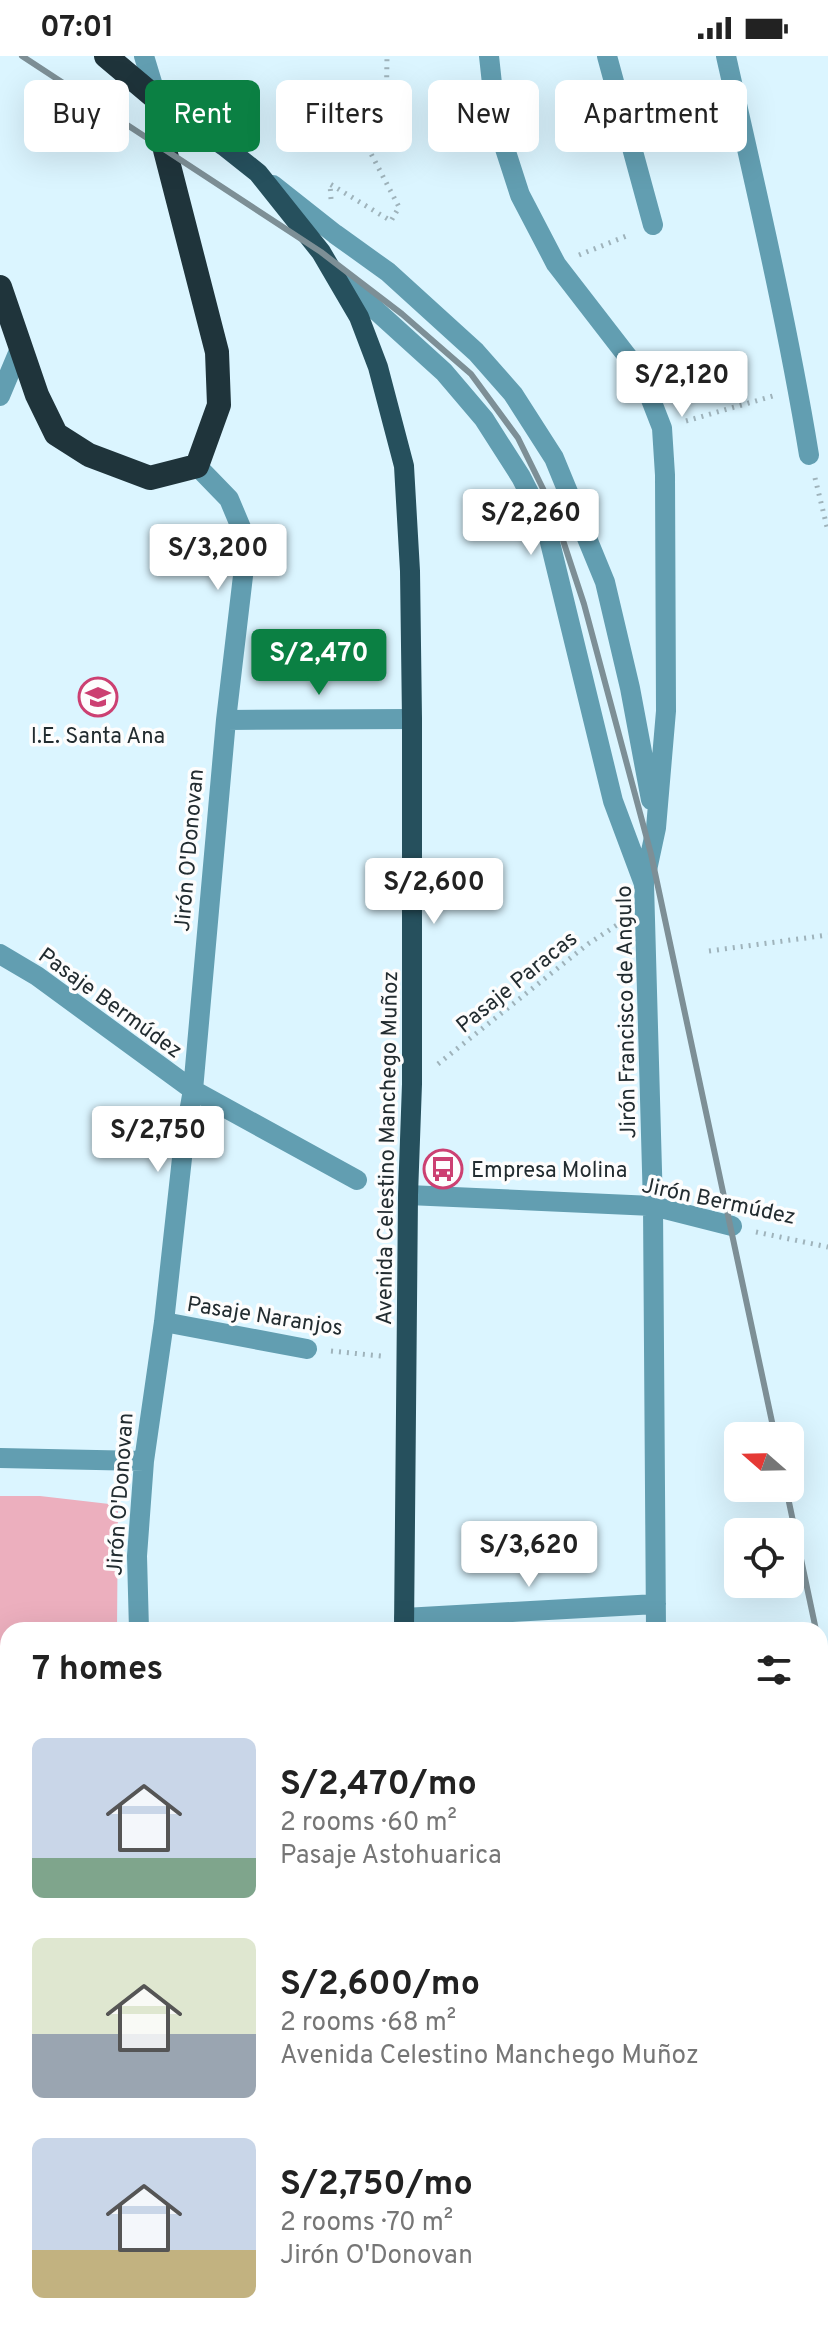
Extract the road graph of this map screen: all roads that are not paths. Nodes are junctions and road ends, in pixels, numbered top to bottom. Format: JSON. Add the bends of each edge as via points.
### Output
{"nodes":[{"id":1,"x":106,"y":56,"type":"edge"},
{"id":2,"x":144,"y":56,"type":"edge"},
{"id":3,"x":489,"y":56,"type":"edge"},
{"id":4,"x":607,"y":56,"type":"edge"},
{"id":5,"x":726,"y":56,"type":"edge"},
{"id":6,"x":151,"y":80,"type":"edge"},
{"id":7,"x":145,"y":89,"type":"edge"},
{"id":8,"x":166,"y":152,"type":"edge"},
{"id":9,"x":232,"y":152,"type":"edge"},
{"id":10,"x":258,"y":173,"type":"junction"},
{"id":11,"x":653,"y":225,"type":"road end"},
{"id":12,"x":334,"y":272,"type":"junction"},
{"id":13,"x":0,"y":287,"type":"edge"},
{"id":14,"x":21,"y":346,"type":"junction"},
{"id":15,"x":0,"y":396,"type":"edge"},
{"id":16,"x":809,"y":455,"type":"road end"},
{"id":17,"x":197,"y":466,"type":"junction"},
{"id":18,"x":412,"y":719,"type":"junction"},
{"id":19,"x":226,"y":720,"type":"junction"},
{"id":20,"x":656,"y":828,"type":"junction"},
{"id":21,"x":644,"y":884,"type":"junction"},
{"id":22,"x":0,"y":954,"type":"edge"},
{"id":23,"x":193,"y":1090,"type":"junction"},
{"id":24,"x":357,"y":1180,"type":"dead end"},
{"id":25,"x":408,"y":1195,"type":"junction"},
{"id":26,"x":653,"y":1206,"type":"junction"},
{"id":27,"x":732,"y":1226,"type":"road end"},
{"id":28,"x":164,"y":1322,"type":"junction"},
{"id":29,"x":307,"y":1349,"type":"road end"},
{"id":30,"x":0,"y":1458,"type":"edge"},
{"id":31,"x":144,"y":1461,"type":"junction"},
{"id":32,"x":656,"y":1604,"type":"junction"},
{"id":33,"x":139,"y":1622,"type":"edge"},
{"id":34,"x":404,"y":1622,"type":"edge"},
{"id":35,"x":429,"y":1622,"type":"edge"},
{"id":36,"x":656,"y":1622,"type":"edge"}],
"edges":[{"from":1,"to":7,"type":"highway"},
{"from":2,"to":6,"type":"street"},
{"from":3,"to":20,"type":"street","name":"Jirón Francisco de Angulo","via":[[496,121],[520,195],[556,264],[641,374],[662,428],[666,711]]},
{"from":4,"to":11,"type":"street"},
{"from":5,"to":16,"type":"street"},
{"from":8,"to":17,"type":"highway","via":[[217,352],[219,405]]},
{"from":9,"to":10,"type":"main road"},
{"from":10,"to":12,"type":"main road","name":"Avenida Celestino Manchego Muñoz"},
{"from":10,"to":20,"type":"street","via":[[388,272],[476,352],[513,394],[554,458],[605,582]]},
{"from":12,"to":18,"type":"main road","name":"Avenida Celestino Manchego Muñoz","via":[[378,367],[404,466]]},
{"from":12,"to":21,"type":"street","via":[[444,372],[484,419],[546,526],[613,801]]},
{"from":13,"to":14,"type":"highway"},
{"from":14,"to":15,"type":"street"},
{"from":14,"to":17,"type":"highway","via":[[56,434],[89,455],[150,478]]},
{"from":17,"to":19,"type":"street","name":"Jirón O'Donovan","via":[[229,499],[247,542]]},
{"from":18,"to":19,"type":"street"},
{"from":18,"to":25,"type":"main road","name":"Avenida Celestino Manchego Muñoz"},
{"from":19,"to":23,"type":"street","name":"Jirón O'Donovan"},
{"from":20,"to":21,"type":"street","name":"Jirón Francisco de Angulo"},
{"from":21,"to":26,"type":"street","name":"Jirón Francisco de Angulo"},
{"from":22,"to":23,"type":"street","name":"Pasaje Bermúdez"},
{"from":23,"to":24,"type":"street"},
{"from":23,"to":28,"type":"street","name":"Jirón O'Donovan"},
{"from":25,"to":26,"type":"street","name":"Jirón Bermúdez"},
{"from":25,"to":34,"type":"main road","name":"Avenida Celestino Manchego Muñoz"},
{"from":26,"to":27,"type":"street","name":"Jirón Bermúdez"},
{"from":26,"to":32,"type":"street","name":"Jirón Francisco de Angulo"},
{"from":28,"to":29,"type":"street","name":"Pasaje Naranjos"},
{"from":28,"to":31,"type":"street","name":"Jirón O'Donovan"},
{"from":30,"to":31,"type":"street"},
{"from":31,"to":33,"type":"street","name":"Jirón O'Donovan"},
{"from":32,"to":35,"type":"street"},
{"from":32,"to":36,"type":"street","name":"Jirón Francisco de Angulo"}]}
